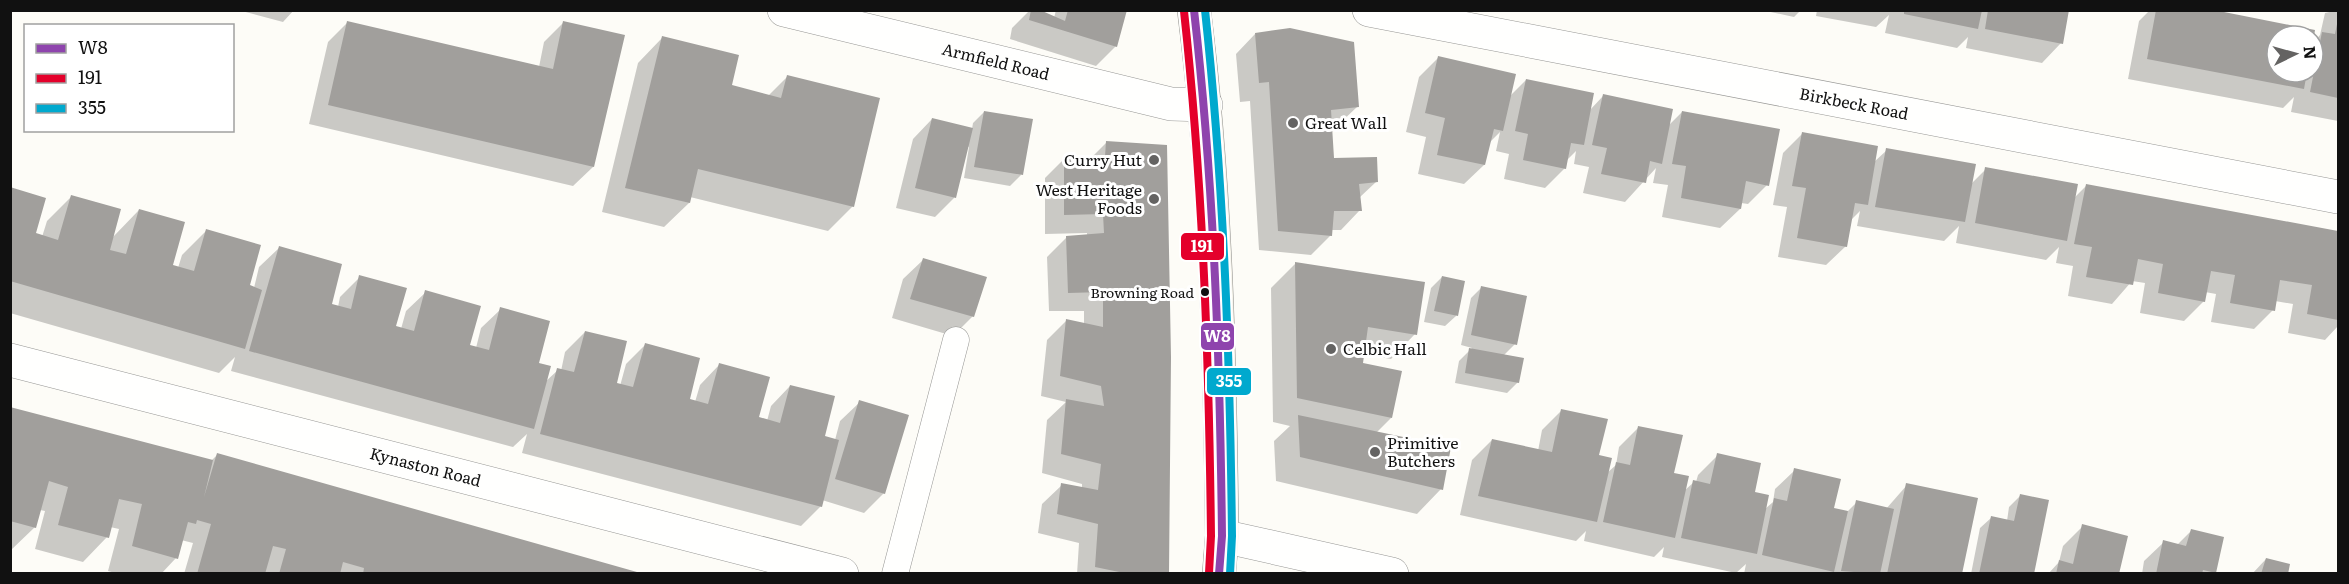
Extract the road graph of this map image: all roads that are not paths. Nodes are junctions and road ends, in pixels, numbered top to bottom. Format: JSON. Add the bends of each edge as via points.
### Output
{"nodes":[{"id":1,"x":784,"y":10,"type":"edge"},
{"id":2,"x":1194,"y":10,"type":"edge"},
{"id":3,"x":1369,"y":10,"type":"edge"},
{"id":4,"x":1206,"y":105,"type":"junction"},
{"id":5,"x":2338,"y":197,"type":"edge"},
{"id":6,"x":956,"y":340,"type":"dead end"},
{"id":7,"x":10,"y":360,"type":"edge"},
{"id":8,"x":1222,"y":536,"type":"junction"},
{"id":9,"x":842,"y":573,"type":"edge"},
{"id":10,"x":895,"y":573,"type":"edge"},
{"id":11,"x":1219,"y":573,"type":"edge"},
{"id":12,"x":1392,"y":573,"type":"edge"}],
"edges":[{"from":1,"to":4,"type":"street","name":"Armfield Road","via":[[1171,105]]},
{"from":2,"to":4,"type":"street"},
{"from":3,"to":5,"type":"street","name":"Birkbeck Road"},
{"from":4,"to":8,"type":"street","via":[[1219,307]]},
{"from":6,"to":10,"type":"lane"},
{"from":7,"to":9,"type":"street","name":"Kynaston Road"},
{"from":8,"to":11,"type":"street"},
{"from":8,"to":12,"type":"street"}]}
